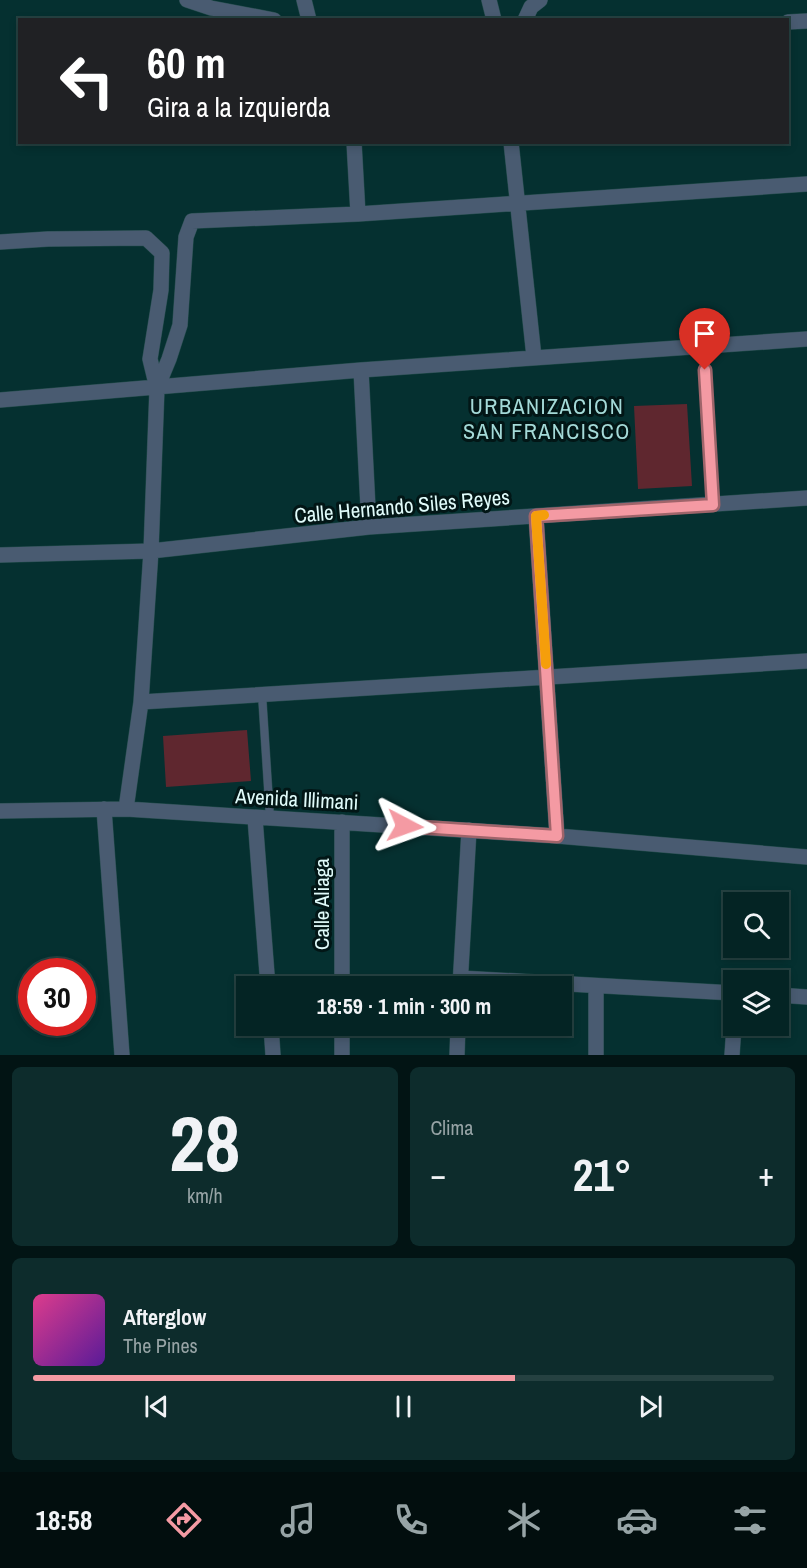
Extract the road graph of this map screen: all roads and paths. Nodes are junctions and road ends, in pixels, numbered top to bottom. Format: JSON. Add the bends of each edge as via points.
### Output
{"nodes":[{"id":1,"x":187,"y":0,"type":"edge"},
{"id":2,"x":304,"y":0,"type":"edge"},
{"id":3,"x":489,"y":0,"type":"edge"},
{"id":4,"x":540,"y":0,"type":"edge"},
{"id":5,"x":210,"y":4,"type":"edge"},
{"id":6,"x":266,"y":18,"type":"edge"},
{"id":7,"x":308,"y":18,"type":"edge"},
{"id":8,"x":494,"y":18,"type":"edge"},
{"id":9,"x":526,"y":18,"type":"edge"},
{"id":10,"x":807,"y":21,"type":"edge"},
{"id":11,"x":789,"y":22,"type":"edge"},
{"id":12,"x":354,"y":144,"type":"edge"},
{"id":13,"x":511,"y":144,"type":"edge"},
{"id":14,"x":807,"y":184,"type":"edge"},
{"id":15,"x":519,"y":204,"type":"junction"},
{"id":16,"x":358,"y":214,"type":"junction"},
{"id":17,"x":0,"y":242,"type":"edge"},
{"id":18,"x":807,"y":339,"type":"edge"},
{"id":19,"x":704,"y":347,"type":"junction"},
{"id":20,"x":534,"y":357,"type":"junction"},
{"id":21,"x":361,"y":370,"type":"junction"},
{"id":22,"x":157,"y":388,"type":"junction"},
{"id":23,"x":0,"y":400,"type":"edge"},
{"id":24,"x":807,"y":498,"type":"edge"},
{"id":25,"x":713,"y":505,"type":"junction"},
{"id":26,"x":536,"y":516,"type":"junction"},
{"id":27,"x":369,"y":527,"type":"junction"},
{"id":28,"x":152,"y":551,"type":"junction"},
{"id":29,"x":0,"y":555,"type":"edge"},
{"id":30,"x":807,"y":661,"type":"edge"},
{"id":31,"x":547,"y":677,"type":"junction"},
{"id":32,"x":262,"y":694,"type":"junction"},
{"id":33,"x":141,"y":702,"type":"junction"},
{"id":34,"x":104,"y":809,"type":"junction"},
{"id":35,"x":126,"y":809,"type":"junction"},
{"id":36,"x":0,"y":811,"type":"edge"},
{"id":37,"x":255,"y":818,"type":"junction"},
{"id":38,"x":270,"y":819,"type":"junction"},
{"id":39,"x":342,"y":822,"type":"junction"},
{"id":40,"x":469,"y":830,"type":"junction"},
{"id":41,"x":557,"y":836,"type":"junction"},
{"id":42,"x":807,"y":857,"type":"edge"},
{"id":43,"x":267,"y":976,"type":"edge"},
{"id":44,"x":342,"y":976,"type":"edge"},
{"id":45,"x":460,"y":976,"type":"edge"},
{"id":46,"x":572,"y":985,"type":"edge"},
{"id":47,"x":596,"y":986,"type":"junction"},
{"id":48,"x":723,"y":992,"type":"edge"},
{"id":49,"x":789,"y":996,"type":"edge"},
{"id":50,"x":807,"y":997,"type":"edge"},
{"id":51,"x":272,"y":1036,"type":"edge"},
{"id":52,"x":342,"y":1036,"type":"edge"},
{"id":53,"x":458,"y":1036,"type":"edge"},
{"id":54,"x":733,"y":1036,"type":"edge"},
{"id":55,"x":122,"y":1055,"type":"edge"},
{"id":56,"x":273,"y":1055,"type":"edge"},
{"id":57,"x":342,"y":1055,"type":"edge"},
{"id":58,"x":457,"y":1055,"type":"edge"},
{"id":59,"x":596,"y":1055,"type":"edge"},
{"id":60,"x":732,"y":1055,"type":"edge"}],
"edges":[{"from":1,"to":5,"type":"street"},
{"from":2,"to":7,"type":"street"},
{"from":3,"to":8,"type":"street"},
{"from":4,"to":9,"type":"street"},
{"from":5,"to":6,"type":"street"},
{"from":10,"to":11,"type":"street"},
{"from":12,"to":16,"type":"street"},
{"from":13,"to":15,"type":"street"},
{"from":14,"to":15,"type":"street"},
{"from":15,"to":16,"type":"street"},
{"from":15,"to":20,"type":"street"},
{"from":16,"to":22,"type":"street","via":[[192,221],[186,237],[180,325]]},
{"from":17,"to":22,"type":"street","via":[[146,238],[162,253],[161,290],[150,359]]},
{"from":18,"to":19,"type":"street"},
{"from":19,"to":20,"type":"street"},
{"from":19,"to":25,"type":"lane"},
{"from":20,"to":21,"type":"street"},
{"from":21,"to":22,"type":"street"},
{"from":21,"to":27,"type":"street"},
{"from":22,"to":23,"type":"street"},
{"from":22,"to":28,"type":"street"},
{"from":24,"to":25,"type":"street","name":"Calle Hernando Siles Reyes"},
{"from":25,"to":26,"type":"street","name":"Calle Hernando Siles Reyes"},
{"from":26,"to":27,"type":"street","name":"Calle Hernando Siles Reyes"},
{"from":26,"to":31,"type":"street"},
{"from":27,"to":28,"type":"street","name":"Calle Hernando Siles Reyes"},
{"from":28,"to":29,"type":"street","name":"Calle Hernando Siles Reyes"},
{"from":28,"to":33,"type":"street"},
{"from":30,"to":31,"type":"street"},
{"from":31,"to":32,"type":"street"},
{"from":31,"to":41,"type":"street"},
{"from":32,"to":33,"type":"street"},
{"from":32,"to":38,"type":"lane"},
{"from":33,"to":35,"type":"street"},
{"from":34,"to":35,"type":"street","name":"Avenida Illimani"},
{"from":34,"to":36,"type":"street","name":"Avenida Illimani"},
{"from":34,"to":55,"type":"street"},
{"from":35,"to":37,"type":"street","name":"Avenida Illimani"},
{"from":37,"to":38,"type":"street","name":"Avenida Illimani"},
{"from":37,"to":43,"type":"street"},
{"from":38,"to":39,"type":"street","name":"Avenida Illimani"},
{"from":39,"to":40,"type":"street","name":"Avenida Illimani"},
{"from":39,"to":44,"type":"street","name":"Calle Aliaga"},
{"from":40,"to":41,"type":"street","name":"Avenida Illimani"},
{"from":40,"to":45,"type":"street"},
{"from":41,"to":42,"type":"street","name":"Avenida Illimani"},
{"from":46,"to":47,"type":"street"},
{"from":47,"to":48,"type":"street"},
{"from":47,"to":59,"type":"street"},
{"from":49,"to":50,"type":"street"},
{"from":51,"to":56,"type":"street"},
{"from":52,"to":57,"type":"street"},
{"from":53,"to":58,"type":"street"},
{"from":54,"to":60,"type":"street"}]}
